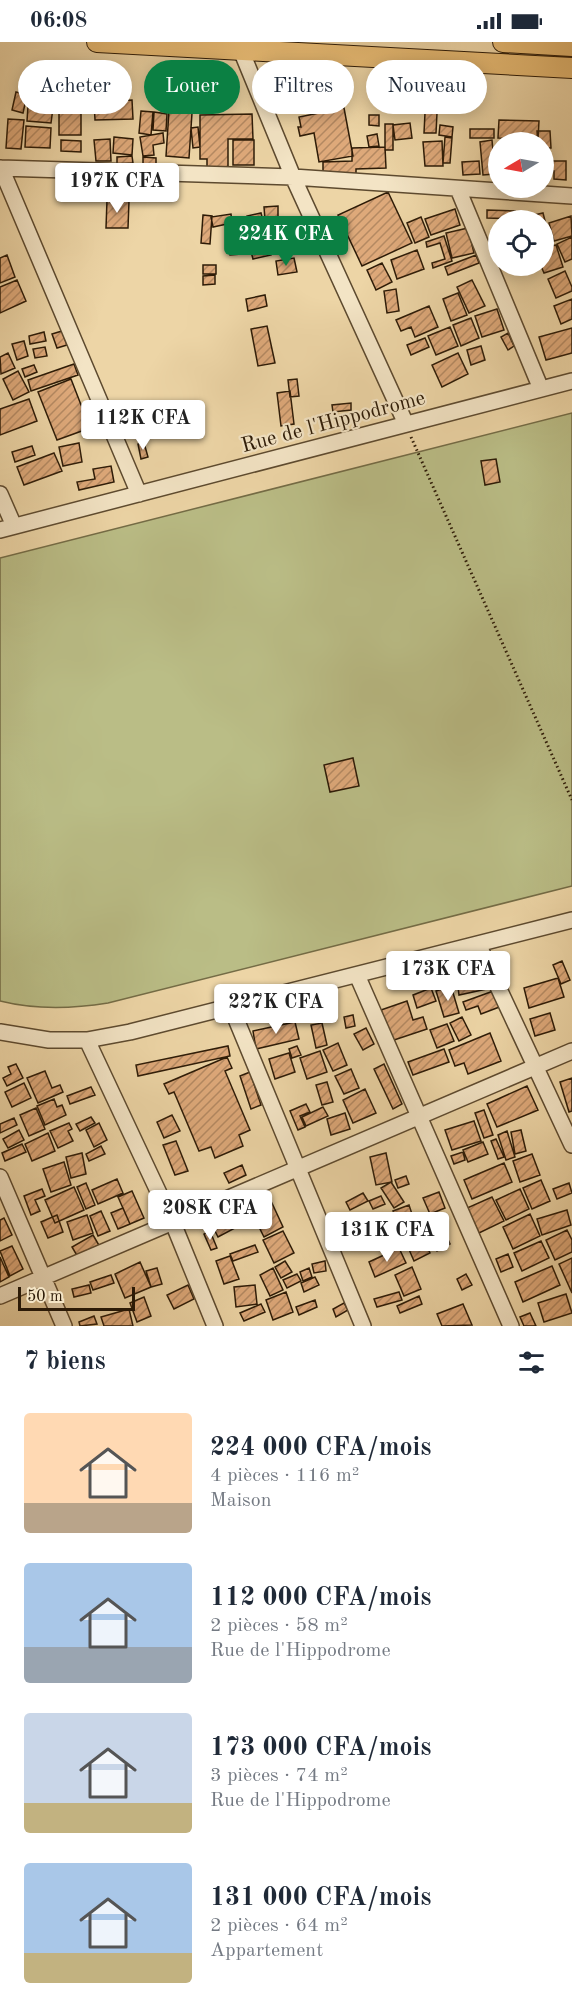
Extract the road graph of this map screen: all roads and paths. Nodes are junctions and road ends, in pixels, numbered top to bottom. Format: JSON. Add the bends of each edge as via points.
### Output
{"nodes":[{"id":1,"x":97,"y":42,"type":"edge"},
{"id":2,"x":503,"y":42,"type":"edge"},
{"id":3,"x":240,"y":46,"type":"edge"},
{"id":4,"x":572,"y":46,"type":"edge"},
{"id":5,"x":572,"y":68,"type":"edge"},
{"id":6,"x":1,"y":168,"type":"edge"},
{"id":7,"x":292,"y":177,"type":"junction"},
{"id":8,"x":458,"y":189,"type":"junction"},
{"id":9,"x":572,"y":196,"type":"edge"},
{"id":10,"x":572,"y":381,"type":"edge"},
{"id":11,"x":541,"y":389,"type":"junction"},
{"id":12,"x":406,"y":424,"type":"junction"},
{"id":13,"x":0,"y":494,"type":"edge"},
{"id":14,"x":139,"y":494,"type":"junction"},
{"id":15,"x":7,"y":528,"type":"edge"},
{"id":16,"x":572,"y":800,"type":"edge"},
{"id":17,"x":572,"y":920,"type":"edge"},
{"id":18,"x":478,"y":944,"type":"junction"},
{"id":19,"x":357,"y":975,"type":"junction"},
{"id":20,"x":231,"y":1007,"type":"junction"},
{"id":21,"x":0,"y":1032,"type":"edge"},
{"id":22,"x":87,"y":1040,"type":"junction"},
{"id":23,"x":572,"y":1051,"type":"edge"},
{"id":24,"x":536,"y":1067,"type":"junction"},
{"id":25,"x":418,"y":1115,"type":"junction"},
{"id":26,"x":572,"y":1145,"type":"edge"},
{"id":27,"x":298,"y":1168,"type":"junction"},
{"id":28,"x":0,"y":1177,"type":"edge"},
{"id":29,"x":172,"y":1222,"type":"junction"},
{"id":30,"x":43,"y":1279,"type":"junction"},
{"id":31,"x":0,"y":1296,"type":"edge"},
{"id":32,"x":64,"y":1326,"type":"edge"},
{"id":33,"x":215,"y":1326,"type":"edge"},
{"id":34,"x":363,"y":1326,"type":"edge"},
{"id":35,"x":511,"y":1326,"type":"edge"}],
"edges":[{"from":1,"to":3,"type":"main road"},
{"from":2,"to":4,"type":"main road"},
{"from":3,"to":5,"type":"main road"},
{"from":3,"to":7,"type":"street"},
{"from":6,"to":7,"type":"street"},
{"from":6,"to":14,"type":"street"},
{"from":7,"to":8,"type":"street"},
{"from":7,"to":12,"type":"street"},
{"from":8,"to":9,"type":"street"},
{"from":8,"to":11,"type":"street"},
{"from":10,"to":11,"type":"street","name":"Rue de l'Hippodrome"},
{"from":11,"to":12,"type":"street","name":"Rue de l'Hippodrome"},
{"from":12,"to":14,"type":"street","name":"Rue de l'Hippodrome"},
{"from":12,"to":16,"type":"path"},
{"from":13,"to":15,"type":"street"},
{"from":14,"to":15,"type":"street","name":"Rue de l'Hippodrome"},
{"from":17,"to":18,"type":"street"},
{"from":18,"to":19,"type":"street"},
{"from":18,"to":24,"type":"street"},
{"from":19,"to":20,"type":"street"},
{"from":19,"to":25,"type":"street"},
{"from":20,"to":22,"type":"street"},
{"from":20,"to":27,"type":"street"},
{"from":21,"to":22,"type":"street","via":[[49,1040]]},
{"from":22,"to":29,"type":"street"},
{"from":23,"to":24,"type":"street"},
{"from":24,"to":25,"type":"street"},
{"from":24,"to":26,"type":"street"},
{"from":25,"to":27,"type":"street"},
{"from":25,"to":35,"type":"street"},
{"from":27,"to":29,"type":"street"},
{"from":27,"to":34,"type":"street"},
{"from":28,"to":30,"type":"street"},
{"from":29,"to":30,"type":"street"},
{"from":29,"to":33,"type":"street"},
{"from":30,"to":31,"type":"street"},
{"from":30,"to":32,"type":"street"}]}
